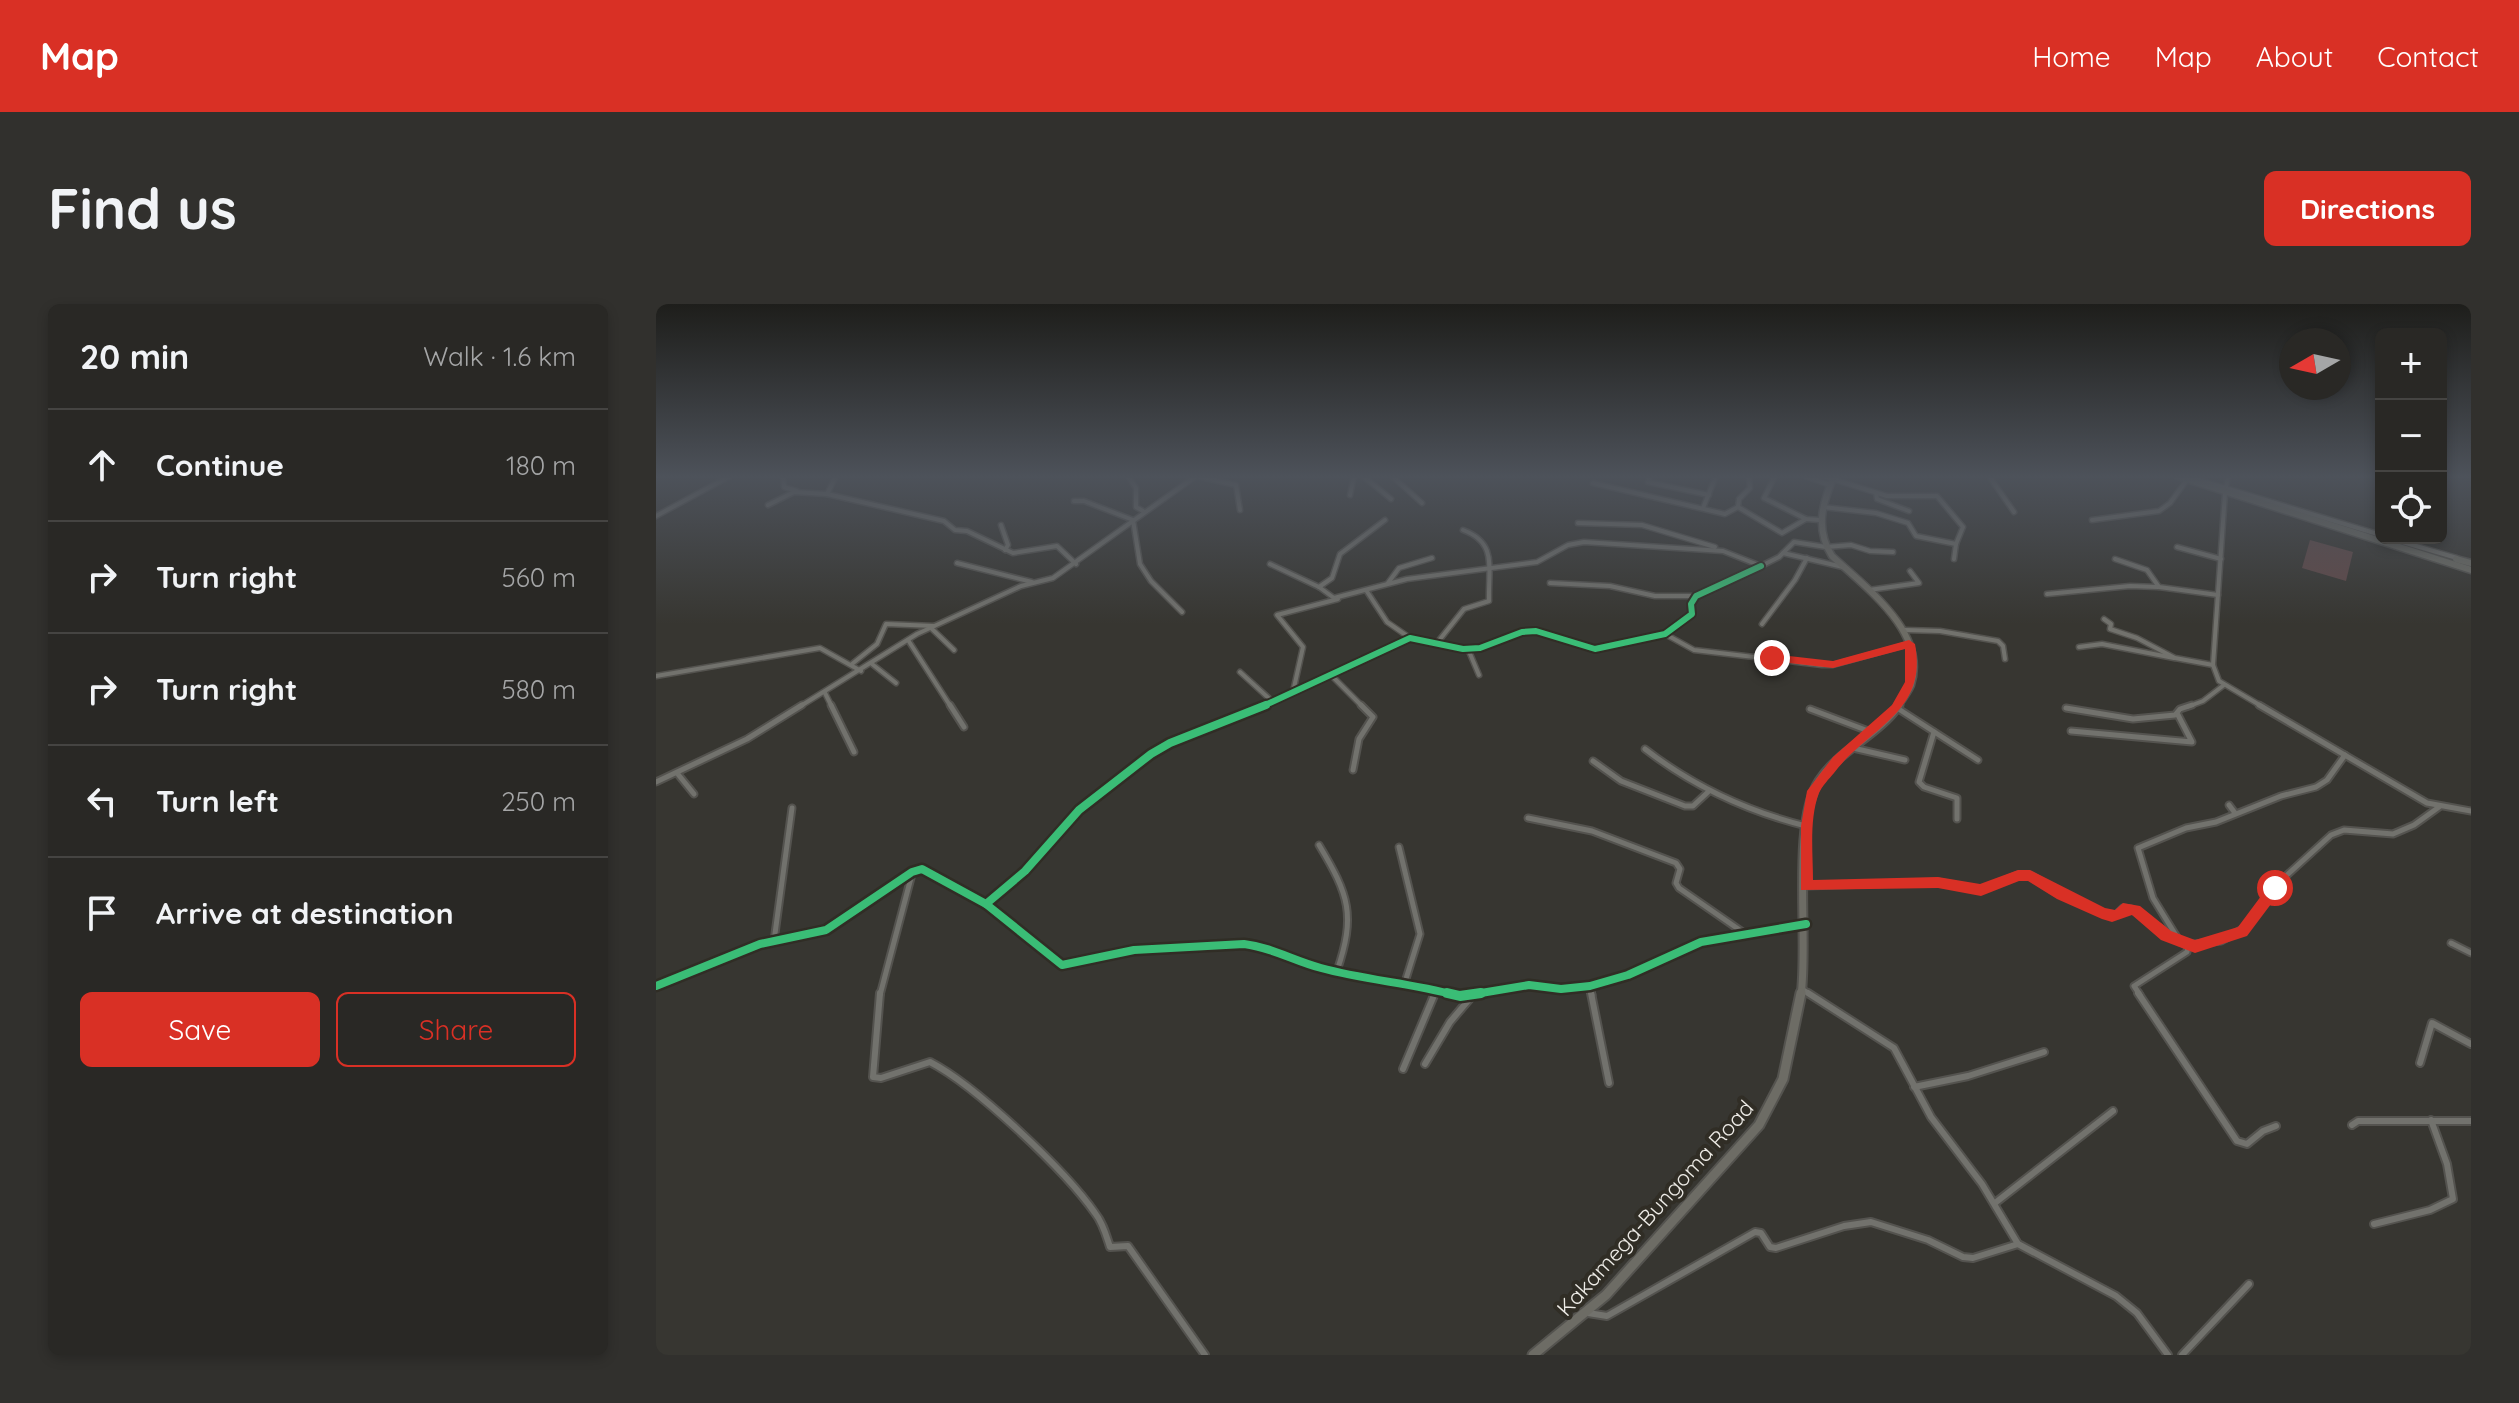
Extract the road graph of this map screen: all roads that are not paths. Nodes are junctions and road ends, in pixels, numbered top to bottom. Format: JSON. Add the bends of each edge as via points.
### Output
{"nodes":[{"id":1,"x":949,"y":525,"type":"edge"},
{"id":2,"x":1001,"y":525,"type":"dead end"},
{"id":3,"x":1126,"y":525,"type":"edge"},
{"id":4,"x":1134,"y":525,"type":"edge"},
{"id":5,"x":1379,"y":525,"type":"edge"},
{"id":6,"x":1598,"y":525,"type":"edge"},
{"id":7,"x":1640,"y":525,"type":"edge"},
{"id":8,"x":1642,"y":525,"type":"edge"},
{"id":9,"x":1769,"y":525,"type":"edge"},
{"id":10,"x":1796,"y":525,"type":"edge"},
{"id":11,"x":1821,"y":525,"type":"edge"},
{"id":12,"x":1909,"y":525,"type":"edge"},
{"id":13,"x":1961,"y":525,"type":"edge"},
{"id":14,"x":2223,"y":525,"type":"edge"},
{"id":15,"x":2329,"y":525,"type":"edge"},
{"id":16,"x":2330,"y":525,"type":"edge"},
{"id":17,"x":2341,"y":525,"type":"edge"},
{"id":18,"x":2341,"y":525,"type":"edge"},
{"id":19,"x":1463,"y":530,"type":"dead end"},
{"id":20,"x":2375,"y":535,"type":"edge"},
{"id":21,"x":2375,"y":535,"type":"edge"},
{"id":22,"x":1956,"y":544,"type":"junction"},
{"id":23,"x":2406,"y":544,"type":"edge"},
{"id":24,"x":2410,"y":544,"type":"edge"},
{"id":25,"x":1826,"y":547,"type":"junction"},
{"id":26,"x":2177,"y":547,"type":"dead end"},
{"id":27,"x":1005,"y":550,"type":"junction"},
{"id":28,"x":1723,"y":551,"type":"junction"},
{"id":29,"x":1893,"y":552,"type":"dead end"},
{"id":30,"x":1783,"y":553,"type":"junction"},
{"id":31,"x":1807,"y":558,"type":"junction"},
{"id":32,"x":1954,"y":559,"type":"dead end"},
{"id":33,"x":2115,"y":559,"type":"dead end"},
{"id":34,"x":2221,"y":559,"type":"junction"},
{"id":35,"x":1422,"y":561,"type":"dead end"},
{"id":36,"x":2471,"y":562,"type":"edge"},
{"id":37,"x":957,"y":563,"type":"dead end"},
{"id":38,"x":1076,"y":564,"type":"junction"},
{"id":39,"x":1270,"y":564,"type":"dead end"},
{"id":40,"x":1761,"y":566,"type":"junction"},
{"id":41,"x":1486,"y":567,"type":"junction"},
{"id":42,"x":1844,"y":567,"type":"junction"},
{"id":43,"x":1910,"y":571,"type":"dead end"},
{"id":44,"x":2471,"y":571,"type":"edge"},
{"id":45,"x":1033,"y":582,"type":"junction"},
{"id":46,"x":1388,"y":583,"type":"junction"},
{"id":47,"x":1550,"y":583,"type":"dead end"},
{"id":48,"x":1319,"y":587,"type":"junction"},
{"id":49,"x":2159,"y":587,"type":"junction"},
{"id":50,"x":1366,"y":590,"type":"junction"},
{"id":51,"x":1868,"y":591,"type":"junction"},
{"id":52,"x":2047,"y":594,"type":"dead end"},
{"id":53,"x":2218,"y":595,"type":"junction"},
{"id":54,"x":1696,"y":596,"type":"junction"},
{"id":55,"x":1343,"y":597,"type":"junction"},
{"id":56,"x":1182,"y":612,"type":"dead end"},
{"id":57,"x":2104,"y":619,"type":"dead end"},
{"id":58,"x":1762,"y":624,"type":"dead end"},
{"id":59,"x":932,"y":627,"type":"junction"},
{"id":60,"x":1905,"y":630,"type":"junction"},
{"id":61,"x":1665,"y":634,"type":"junction"},
{"id":62,"x":1410,"y":638,"type":"junction"},
{"id":63,"x":908,"y":640,"type":"junction"},
{"id":64,"x":1437,"y":643,"type":"junction"},
{"id":65,"x":1909,"y":644,"type":"junction"},
{"id":66,"x":2079,"y":647,"type":"dead end"},
{"id":67,"x":1468,"y":649,"type":"junction"},
{"id":68,"x":954,"y":650,"type":"dead end"},
{"id":69,"x":2175,"y":658,"type":"junction"},
{"id":70,"x":2005,"y":659,"type":"dead end"},
{"id":71,"x":852,"y":664,"type":"junction"},
{"id":72,"x":872,"y":664,"type":"junction"},
{"id":73,"x":2213,"y":665,"type":"junction"},
{"id":74,"x":861,"y":671,"type":"junction"},
{"id":75,"x":1240,"y":672,"type":"dead end"},
{"id":76,"x":1330,"y":674,"type":"junction"},
{"id":77,"x":1479,"y":675,"type":"dead end"},
{"id":78,"x":656,"y":676,"type":"edge"},
{"id":79,"x":896,"y":683,"type":"dead end"},
{"id":80,"x":2224,"y":685,"type":"junction"},
{"id":81,"x":825,"y":693,"type":"junction"},
{"id":82,"x":1293,"y":693,"type":"junction"},
{"id":83,"x":1273,"y":702,"type":"junction"},
{"id":84,"x":1897,"y":708,"type":"junction"},
{"id":85,"x":2066,"y":708,"type":"dead end"},
{"id":86,"x":1810,"y":709,"type":"dead end"},
{"id":87,"x":2178,"y":715,"type":"junction"},
{"id":88,"x":964,"y":727,"type":"dead end"},
{"id":89,"x":2071,"y":731,"type":"dead end"},
{"id":90,"x":1871,"y":732,"type":"junction"},
{"id":91,"x":1934,"y":732,"type":"junction"},
{"id":92,"x":1853,"y":748,"type":"junction"},
{"id":93,"x":1645,"y":749,"type":"dead end"},
{"id":94,"x":854,"y":752,"type":"dead end"},
{"id":95,"x":2345,"y":755,"type":"junction"},
{"id":96,"x":1905,"y":760,"type":"dead end"},
{"id":97,"x":1978,"y":760,"type":"dead end"},
{"id":98,"x":1593,"y":761,"type":"dead end"},
{"id":99,"x":1353,"y":770,"type":"dead end"},
{"id":100,"x":677,"y":773,"type":"junction"},
{"id":101,"x":656,"y":782,"type":"edge"},
{"id":102,"x":1708,"y":792,"type":"junction"},
{"id":103,"x":694,"y":794,"type":"dead end"},
{"id":104,"x":2229,"y":805,"type":"dead end"},
{"id":105,"x":2439,"y":807,"type":"junction"},
{"id":106,"x":792,"y":808,"type":"dead end"},
{"id":107,"x":2471,"y":811,"type":"edge"},
{"id":108,"x":2235,"y":813,"type":"junction"},
{"id":109,"x":1528,"y":818,"type":"dead end"},
{"id":110,"x":1957,"y":819,"type":"dead end"},
{"id":111,"x":1807,"y":826,"type":"junction"},
{"id":112,"x":1319,"y":845,"type":"dead end"},
{"id":113,"x":1399,"y":847,"type":"dead end"},
{"id":114,"x":912,"y":872,"type":"junction"},
{"id":115,"x":1806,"y":886,"type":"junction"},
{"id":116,"x":986,"y":904,"type":"junction"},
{"id":117,"x":1806,"y":924,"type":"junction"},
{"id":118,"x":1745,"y":933,"type":"junction"},
{"id":119,"x":774,"y":941,"type":"junction"},
{"id":120,"x":2451,"y":943,"type":"dead end"},
{"id":121,"x":2185,"y":944,"type":"junction"},
{"id":122,"x":2471,"y":953,"type":"edge"},
{"id":123,"x":1337,"y":971,"type":"junction"},
{"id":124,"x":1405,"y":982,"type":"junction"},
{"id":125,"x":656,"y":986,"type":"edge"},
{"id":126,"x":1590,"y":986,"type":"junction"},
{"id":127,"x":1802,"y":989,"type":"junction"},
{"id":128,"x":1436,"y":990,"type":"junction"},
{"id":129,"x":1473,"y":995,"type":"junction"},
{"id":130,"x":2471,"y":1044,"type":"edge"},
{"id":131,"x":2044,"y":1052,"type":"dead end"},
{"id":132,"x":2420,"y":1063,"type":"dead end"},
{"id":133,"x":1425,"y":1064,"type":"dead end"},
{"id":134,"x":1403,"y":1069,"type":"dead end"},
{"id":135,"x":1609,"y":1083,"type":"dead end"},
{"id":136,"x":1914,"y":1087,"type":"junction"},
{"id":137,"x":2113,"y":1111,"type":"dead end"},
{"id":138,"x":2431,"y":1120,"type":"junction"},
{"id":139,"x":2471,"y":1121,"type":"edge"},
{"id":140,"x":2352,"y":1125,"type":"dead end"},
{"id":141,"x":2276,"y":1126,"type":"dead end"},
{"id":142,"x":1995,"y":1203,"type":"junction"},
{"id":143,"x":2374,"y":1224,"type":"dead end"},
{"id":144,"x":2018,"y":1244,"type":"junction"},
{"id":145,"x":2249,"y":1284,"type":"dead end"},
{"id":146,"x":1588,"y":1313,"type":"junction"},
{"id":147,"x":1205,"y":1355,"type":"edge"},
{"id":148,"x":1533,"y":1355,"type":"edge"},
{"id":149,"x":2168,"y":1355,"type":"edge"},
{"id":150,"x":2182,"y":1355,"type":"edge"}],
"edges":[{"from":1,"to":27,"type":"street"},
{"from":2,"to":27,"type":"street"},
{"from":3,"to":38,"type":"street"},
{"from":4,"to":56,"type":"street","via":[[1140,564]]},
{"from":5,"to":48,"type":"street","via":[[1342,550],[1332,578]]},
{"from":6,"to":7,"type":"street"},
{"from":8,"to":28,"type":"street"},
{"from":9,"to":10,"type":"street","via":[[1782,533]]},
{"from":11,"to":25,"type":"main road","name":"Kakamega-Bungoma Road"},
{"from":12,"to":22,"type":"street","via":[[1916,536]]},
{"from":13,"to":22,"type":"street"},
{"from":14,"to":34,"type":"street"},
{"from":15,"to":44,"type":"highway"},
{"from":16,"to":44,"type":"street"},
{"from":17,"to":20,"type":"highway"},
{"from":18,"to":21,"type":"street"},
{"from":19,"to":41,"type":"street","via":[[1487,545]]},
{"from":22,"to":32,"type":"street"},
{"from":23,"to":36,"type":"highway"},
{"from":24,"to":36,"type":"street"},
{"from":25,"to":29,"type":"street"},
{"from":25,"to":30,"type":"street","via":[[1794,542]]},
{"from":25,"to":42,"type":"main road","name":"Kakamega-Bungoma Road"},
{"from":26,"to":34,"type":"street"},
{"from":27,"to":38,"type":"street","via":[[1016,554],[1054,545]]},
{"from":28,"to":40,"type":"street"},
{"from":28,"to":41,"type":"street","via":[[1584,542],[1537,562]]},
{"from":30,"to":31,"type":"street"},
{"from":30,"to":40,"type":"street"},
{"from":31,"to":42,"type":"street"},
{"from":31,"to":58,"type":"street"},
{"from":33,"to":49,"type":"street","via":[[2147,570]]},
{"from":34,"to":53,"type":"street"},
{"from":35,"to":46,"type":"street","via":[[1394,570]]},
{"from":37,"to":45,"type":"street"},
{"from":38,"to":45,"type":"street","via":[[1049,580]]},
{"from":39,"to":48,"type":"street"},
{"from":40,"to":54,"type":"street"},
{"from":41,"to":46,"type":"street"},
{"from":41,"to":64,"type":"street","via":[[1489,601],[1465,607]]},
{"from":42,"to":51,"type":"main road","name":"Kakamega-Bungoma Road"},
{"from":43,"to":51,"type":"street","via":[[1919,583]]},
{"from":45,"to":59,"type":"street"},
{"from":46,"to":50,"type":"street"},
{"from":47,"to":54,"type":"street"},
{"from":48,"to":55,"type":"street","via":[[1334,598]]},
{"from":49,"to":52,"type":"street","via":[[2134,584]]},
{"from":49,"to":53,"type":"street"},
{"from":50,"to":55,"type":"street"},
{"from":50,"to":62,"type":"street","via":[[1387,622]]},
{"from":51,"to":60,"type":"main road","name":"Kakamega-Bungoma Road"},
{"from":53,"to":73,"type":"street"},
{"from":54,"to":61,"type":"street","via":[[1688,619]]},
{"from":55,"to":82,"type":"street","via":[[1277,615],[1303,647]]},
{"from":57,"to":69,"type":"street","via":[[2110,629]]},
{"from":59,"to":63,"type":"street"},
{"from":59,"to":68,"type":"street"},
{"from":59,"to":71,"type":"street","via":[[886,624],[877,644]]},
{"from":60,"to":65,"type":"main road","name":"Kakamega-Bungoma Road"},
{"from":60,"to":70,"type":"street","via":[[1933,628],[1998,641]]},
{"from":61,"to":65,"type":"street","via":[[1694,650],[1822,665]]},
{"from":61,"to":67,"type":"street","via":[[1595,649],[1529,631]]},
{"from":62,"to":64,"type":"street"},
{"from":62,"to":76,"type":"street"},
{"from":63,"to":72,"type":"street"},
{"from":63,"to":88,"type":"street"},
{"from":64,"to":67,"type":"street"},
{"from":65,"to":84,"type":"main road","name":"Kakamega-Bungoma Road","via":[[1913,672]]},
{"from":66,"to":69,"type":"street","via":[[2102,644]]},
{"from":67,"to":77,"type":"street"},
{"from":69,"to":73,"type":"street"},
{"from":71,"to":74,"type":"street"},
{"from":71,"to":78,"type":"street","via":[[820,648]]},
{"from":72,"to":74,"type":"street"},
{"from":72,"to":79,"type":"street"},
{"from":73,"to":80,"type":"street"},
{"from":74,"to":81,"type":"street"},
{"from":75,"to":83,"type":"street"},
{"from":76,"to":82,"type":"street"},
{"from":76,"to":99,"type":"street","via":[[1373,714],[1359,739]]},
{"from":80,"to":87,"type":"street"},
{"from":80,"to":95,"type":"street"},
{"from":81,"to":94,"type":"street"},
{"from":81,"to":100,"type":"street"},
{"from":82,"to":83,"type":"street"},
{"from":83,"to":116,"type":"street","via":[[1151,754],[1079,810],[1025,871]]},
{"from":84,"to":90,"type":"main road","name":"Kakamega-Bungoma Road"},
{"from":84,"to":91,"type":"street"},
{"from":85,"to":87,"type":"street","via":[[2133,719]]},
{"from":86,"to":90,"type":"street"},
{"from":87,"to":89,"type":"street","via":[[2192,742]]},
{"from":90,"to":92,"type":"main road","name":"Kakamega-Bungoma Road"},
{"from":91,"to":97,"type":"street"},
{"from":91,"to":110,"type":"street","via":[[1919,782],[1957,798]]},
{"from":92,"to":96,"type":"street"},
{"from":92,"to":111,"type":"main road","name":"Kakamega-Bungoma Road","via":[[1818,782]]},
{"from":93,"to":102,"type":"street"},
{"from":95,"to":105,"type":"street"},
{"from":95,"to":108,"type":"street","via":[[2316,787]]},
{"from":98,"to":102,"type":"street","via":[[1621,781],[1685,806],[1693,806]]},
{"from":100,"to":101,"type":"street"},
{"from":100,"to":103,"type":"street"},
{"from":102,"to":111,"type":"street"},
{"from":104,"to":108,"type":"street"},
{"from":105,"to":107,"type":"street"},
{"from":105,"to":121,"type":"street","via":[[2409,830],[2385,835],[2335,832],[2275,888],[2242,931],[2201,946]]},
{"from":106,"to":119,"type":"street"},
{"from":108,"to":121,"type":"street","via":[[2138,848],[2153,898]]},
{"from":109,"to":118,"type":"street","via":[[1592,831],[1676,863],[1679,888]]},
{"from":111,"to":115,"type":"main road","name":"Kakamega-Bungoma Road"},
{"from":112,"to":123,"type":"street","via":[[1342,880],[1351,920]]},
{"from":113,"to":124,"type":"street","via":[[1420,934]]},
{"from":114,"to":116,"type":"street","via":[[926,870]]},
{"from":114,"to":119,"type":"street","via":[[826,930]]},
{"from":114,"to":147,"type":"street","via":[[880,992],[873,1077],[930,1062],[949,1072],[1079,1195],[1096,1214],[1110,1247],[1128,1246]]},
{"from":115,"to":117,"type":"main road","name":"Kakamega-Bungoma Road"},
{"from":115,"to":121,"type":"street","via":[[1938,882],[1981,890],[2030,875],[2102,913],[2135,910]]},
{"from":116,"to":123,"type":"street","via":[[1062,965],[1134,950],[1231,944],[1261,946]]},
{"from":117,"to":118,"type":"street"},
{"from":117,"to":127,"type":"main road","name":"Kakamega-Bungoma Road"},
{"from":118,"to":126,"type":"street","via":[[1701,942]]},
{"from":119,"to":125,"type":"street"},
{"from":120,"to":122,"type":"street"},
{"from":121,"to":141,"type":"street","via":[[2187,952],[2134,986],[2237,1141],[2247,1144]]},
{"from":123,"to":124,"type":"street"},
{"from":124,"to":128,"type":"street"},
{"from":126,"to":129,"type":"street","via":[[1529,985]]},
{"from":126,"to":135,"type":"street"},
{"from":127,"to":136,"type":"street","via":[[1890,1044]]},
{"from":127,"to":146,"type":"main road","name":"Kakamega-Bungoma Road","via":[[1786,1065],[1766,1113]]},
{"from":128,"to":129,"type":"street"},
{"from":128,"to":134,"type":"street"},
{"from":129,"to":133,"type":"street"},
{"from":130,"to":132,"type":"street","via":[[2432,1023]]},
{"from":131,"to":136,"type":"street"},
{"from":136,"to":142,"type":"street"},
{"from":137,"to":142,"type":"street"},
{"from":138,"to":139,"type":"street"},
{"from":138,"to":140,"type":"street"},
{"from":138,"to":143,"type":"street","via":[[2453,1199]]},
{"from":142,"to":144,"type":"street"},
{"from":144,"to":146,"type":"street","via":[[1973,1258],[1871,1222],[1776,1248],[1755,1232],[1607,1316]]},
{"from":144,"to":149,"type":"street","via":[[2116,1296],[2137,1313]]},
{"from":145,"to":150,"type":"street"},
{"from":146,"to":148,"type":"main road","name":"Kakamega-Bungoma Road"}]}
